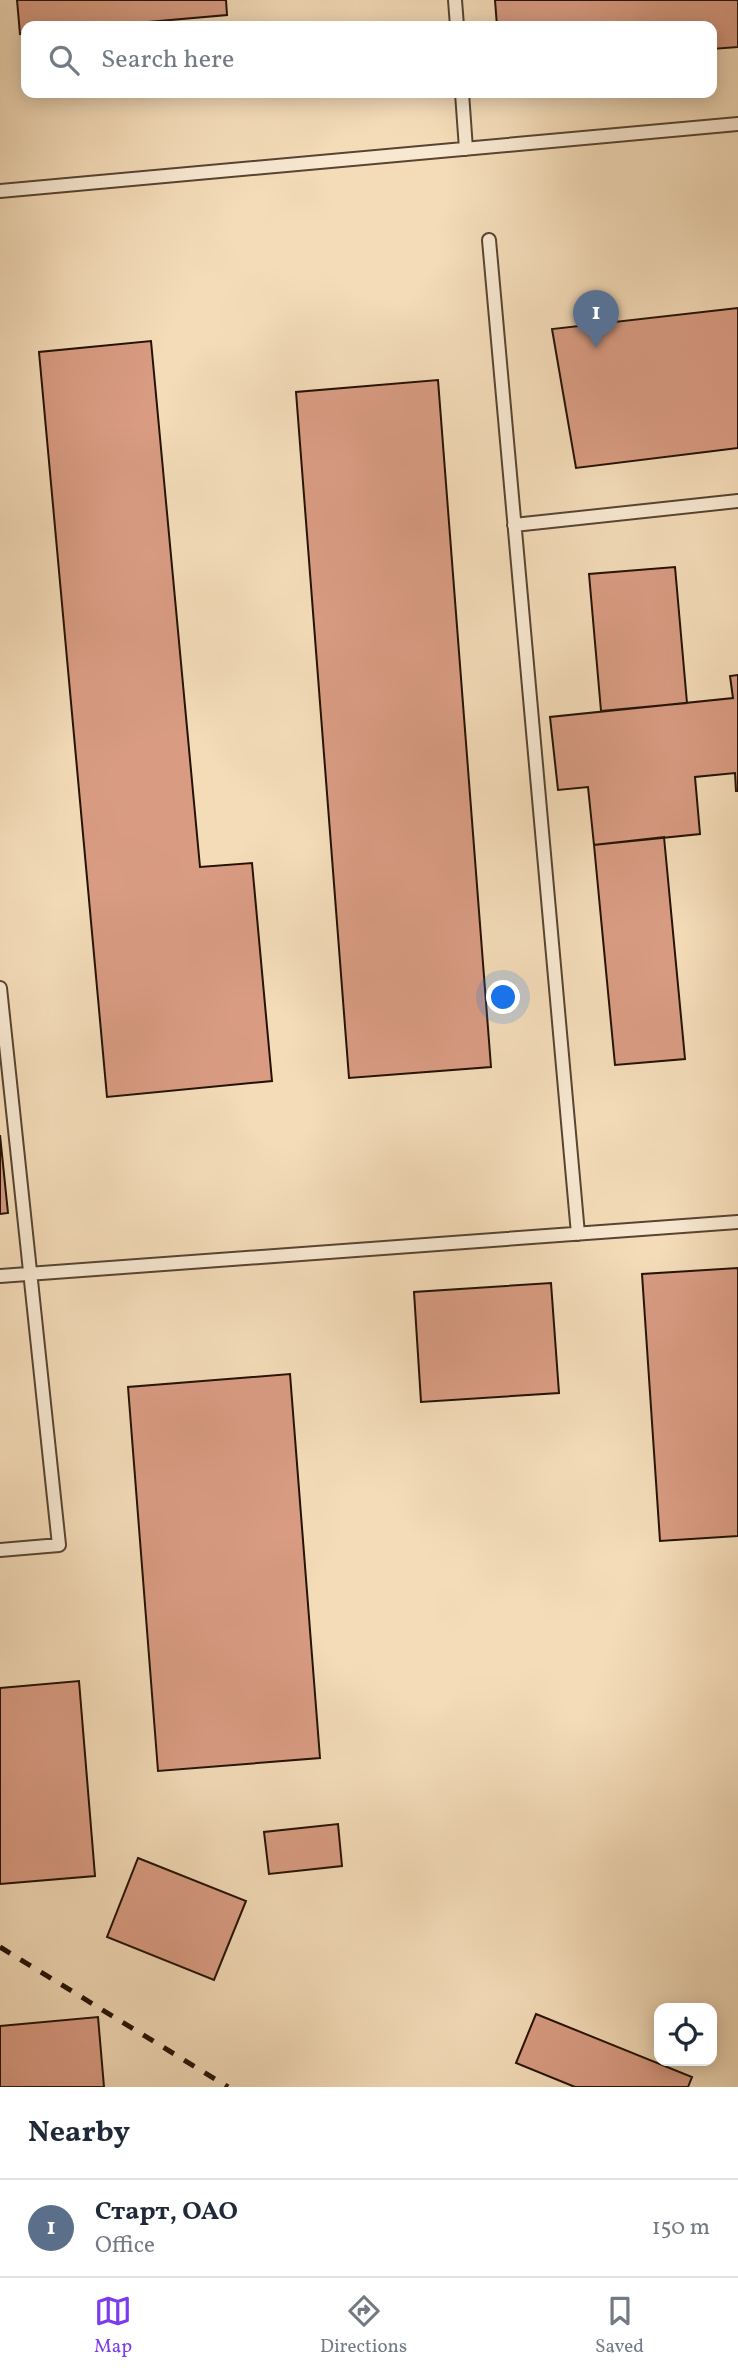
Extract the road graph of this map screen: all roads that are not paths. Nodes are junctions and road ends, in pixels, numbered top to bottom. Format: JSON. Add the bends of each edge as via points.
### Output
{"nodes":[{"id":1,"x":455,"y":0,"type":"edge"},
{"id":2,"x":457,"y":21,"type":"edge"},
{"id":3,"x":462,"y":98,"type":"edge"},
{"id":4,"x":738,"y":124,"type":"edge"},
{"id":5,"x":466,"y":149,"type":"junction"},
{"id":6,"x":0,"y":191,"type":"edge"},
{"id":7,"x":489,"y":240,"type":"dead end"},
{"id":8,"x":738,"y":501,"type":"edge"},
{"id":9,"x":514,"y":524,"type":"junction"},
{"id":10,"x":0,"y":989,"type":"edge"},
{"id":11,"x":738,"y":1222,"type":"edge"},
{"id":12,"x":578,"y":1234,"type":"junction"},
{"id":13,"x":29,"y":1273,"type":"junction"},
{"id":14,"x":0,"y":1276,"type":"edge"},
{"id":15,"x":0,"y":1550,"type":"edge"}],
"edges":[{"from":1,"to":2,"type":"lane"},
{"from":3,"to":5,"type":"lane"},
{"from":4,"to":5,"type":"lane"},
{"from":5,"to":6,"type":"lane"},
{"from":7,"to":9,"type":"lane"},
{"from":8,"to":9,"type":"lane"},
{"from":9,"to":12,"type":"lane"},
{"from":10,"to":13,"type":"lane"},
{"from":11,"to":12,"type":"lane"},
{"from":12,"to":13,"type":"lane"},
{"from":13,"to":14,"type":"lane"},
{"from":13,"to":15,"type":"lane","via":[[59,1545]]}]}
